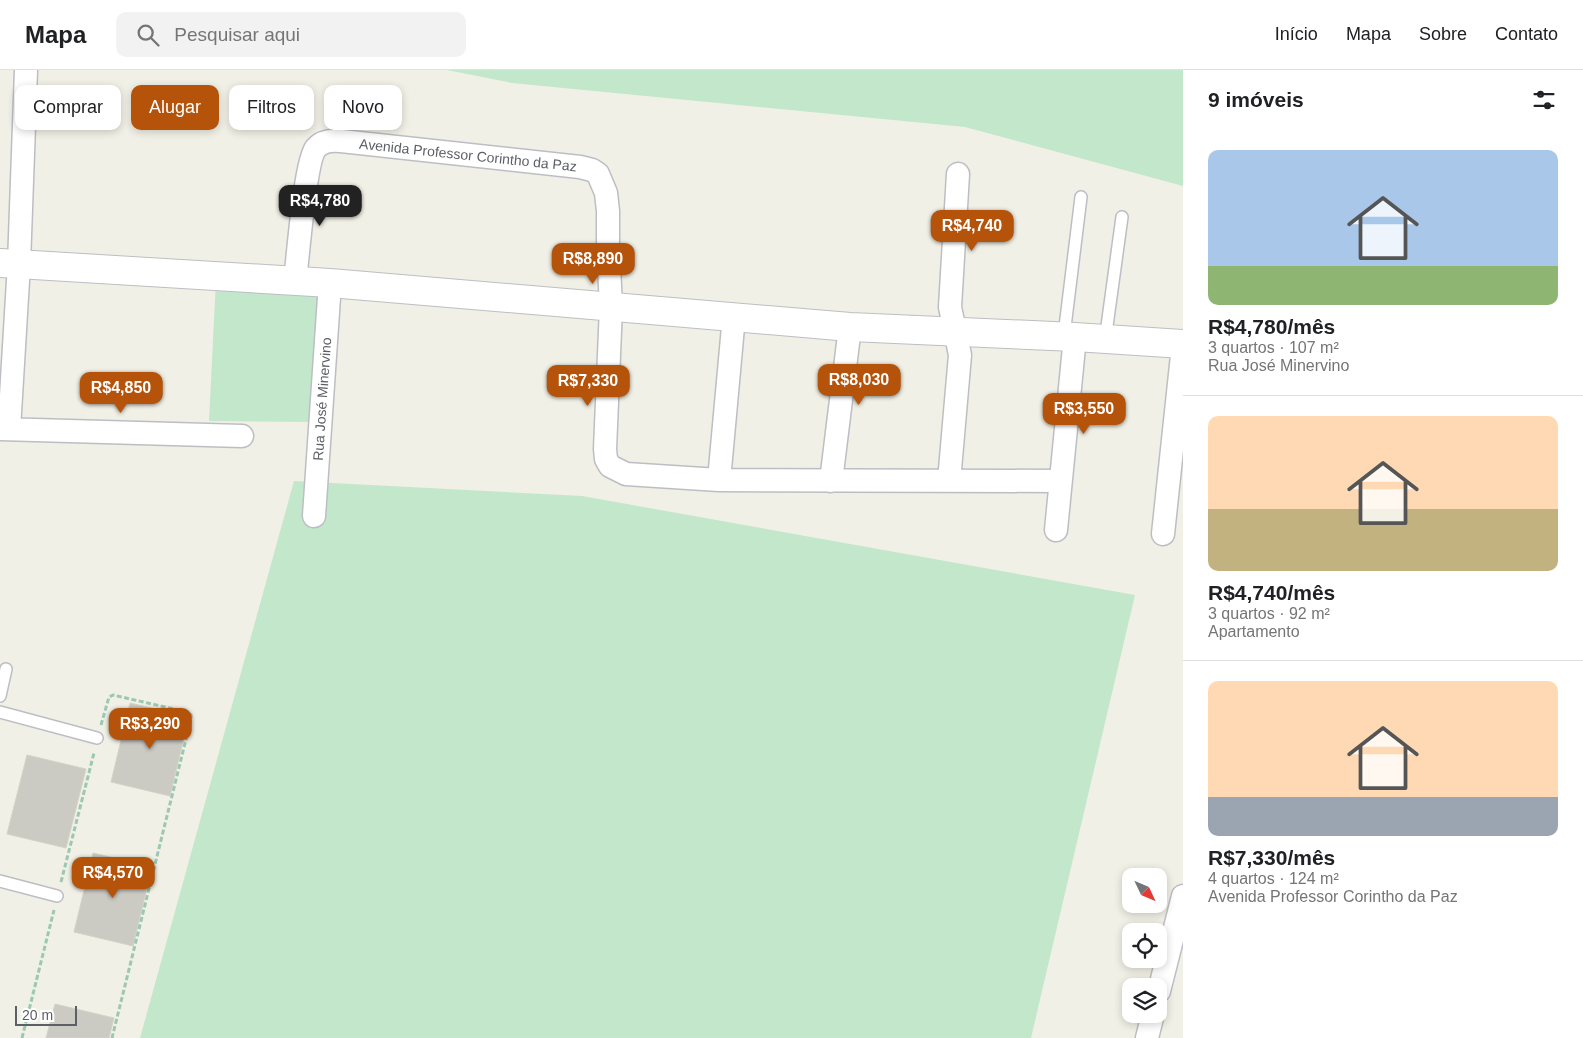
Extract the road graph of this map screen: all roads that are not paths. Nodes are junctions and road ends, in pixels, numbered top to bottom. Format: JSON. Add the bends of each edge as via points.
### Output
{"nodes":[{"id":1,"x":26,"y":70,"type":"edge"},
{"id":2,"x":958,"y":174,"type":"dead end"},
{"id":3,"x":1081,"y":197,"type":"dead end"},
{"id":4,"x":1122,"y":217,"type":"dead end"},
{"id":5,"x":9,"y":263,"type":"edge"},
{"id":6,"x":295,"y":280,"type":"junction"},
{"id":7,"x":330,"y":283,"type":"junction"},
{"id":8,"x":611,"y":308,"type":"junction"},
{"id":9,"x":734,"y":316,"type":"junction"},
{"id":10,"x":850,"y":327,"type":"junction"},
{"id":11,"x":955,"y":333,"type":"junction"},
{"id":12,"x":1107,"y":333,"type":"junction"},
{"id":13,"x":1068,"y":334,"type":"junction"},
{"id":14,"x":1183,"y":345,"type":"edge"},
{"id":15,"x":5,"y":429,"type":"edge"},
{"id":16,"x":242,"y":436,"type":"dead end"},
{"id":17,"x":719,"y":480,"type":"junction"},
{"id":18,"x":831,"y":481,"type":"junction"},
{"id":19,"x":949,"y":481,"type":"junction"},
{"id":20,"x":1060,"y":481,"type":"junction"},
{"id":21,"x":314,"y":516,"type":"dead end"},
{"id":22,"x":1056,"y":530,"type":"dead end"},
{"id":23,"x":1163,"y":534,"type":"dead end"},
{"id":24,"x":6,"y":669,"type":"dead end"},
{"id":25,"x":0,"y":696,"type":"edge"},
{"id":26,"x":0,"y":712,"type":"edge"},
{"id":27,"x":98,"y":738,"type":"road end"},
{"id":28,"x":0,"y":881,"type":"edge"},
{"id":29,"x":57,"y":896,"type":"road end"},
{"id":30,"x":1183,"y":896,"type":"edge"},
{"id":31,"x":1162,"y":978,"type":"edge"},
{"id":32,"x":1151,"y":1023,"type":"edge"},
{"id":33,"x":1147,"y":1038,"type":"edge"}],
"edges":[{"from":1,"to":5,"type":"street"},
{"from":2,"to":11,"type":"street","via":[[950,307]]},
{"from":3,"to":13,"type":"lane"},
{"from":4,"to":12,"type":"lane"},
{"from":5,"to":6,"type":"street"},
{"from":5,"to":15,"type":"street"},
{"from":6,"to":7,"type":"street"},
{"from":6,"to":8,"type":"street","name":"Avenida Professor Corintho da Paz","via":[[308,169],[316,149],[332,140],[592,170],[598,174],[606,193]]},
{"from":7,"to":8,"type":"street"},
{"from":7,"to":21,"type":"street","name":"Rua José Minervino"},
{"from":8,"to":9,"type":"street"},
{"from":8,"to":17,"type":"street","via":[[605,448],[610,466],[626,474]]},
{"from":9,"to":10,"type":"street"},
{"from":9,"to":17,"type":"street"},
{"from":10,"to":11,"type":"street"},
{"from":10,"to":18,"type":"street"},
{"from":11,"to":13,"type":"street"},
{"from":11,"to":19,"type":"street","via":[[960,355]]},
{"from":12,"to":13,"type":"street"},
{"from":12,"to":14,"type":"street"},
{"from":13,"to":20,"type":"street"},
{"from":14,"to":23,"type":"street"},
{"from":15,"to":16,"type":"street"},
{"from":17,"to":18,"type":"street"},
{"from":18,"to":19,"type":"street"},
{"from":19,"to":20,"type":"street"},
{"from":20,"to":22,"type":"street"},
{"from":24,"to":25,"type":"lane"},
{"from":26,"to":27,"type":"lane"},
{"from":28,"to":29,"type":"lane"},
{"from":30,"to":31,"type":"street"},
{"from":32,"to":33,"type":"street"}]}
